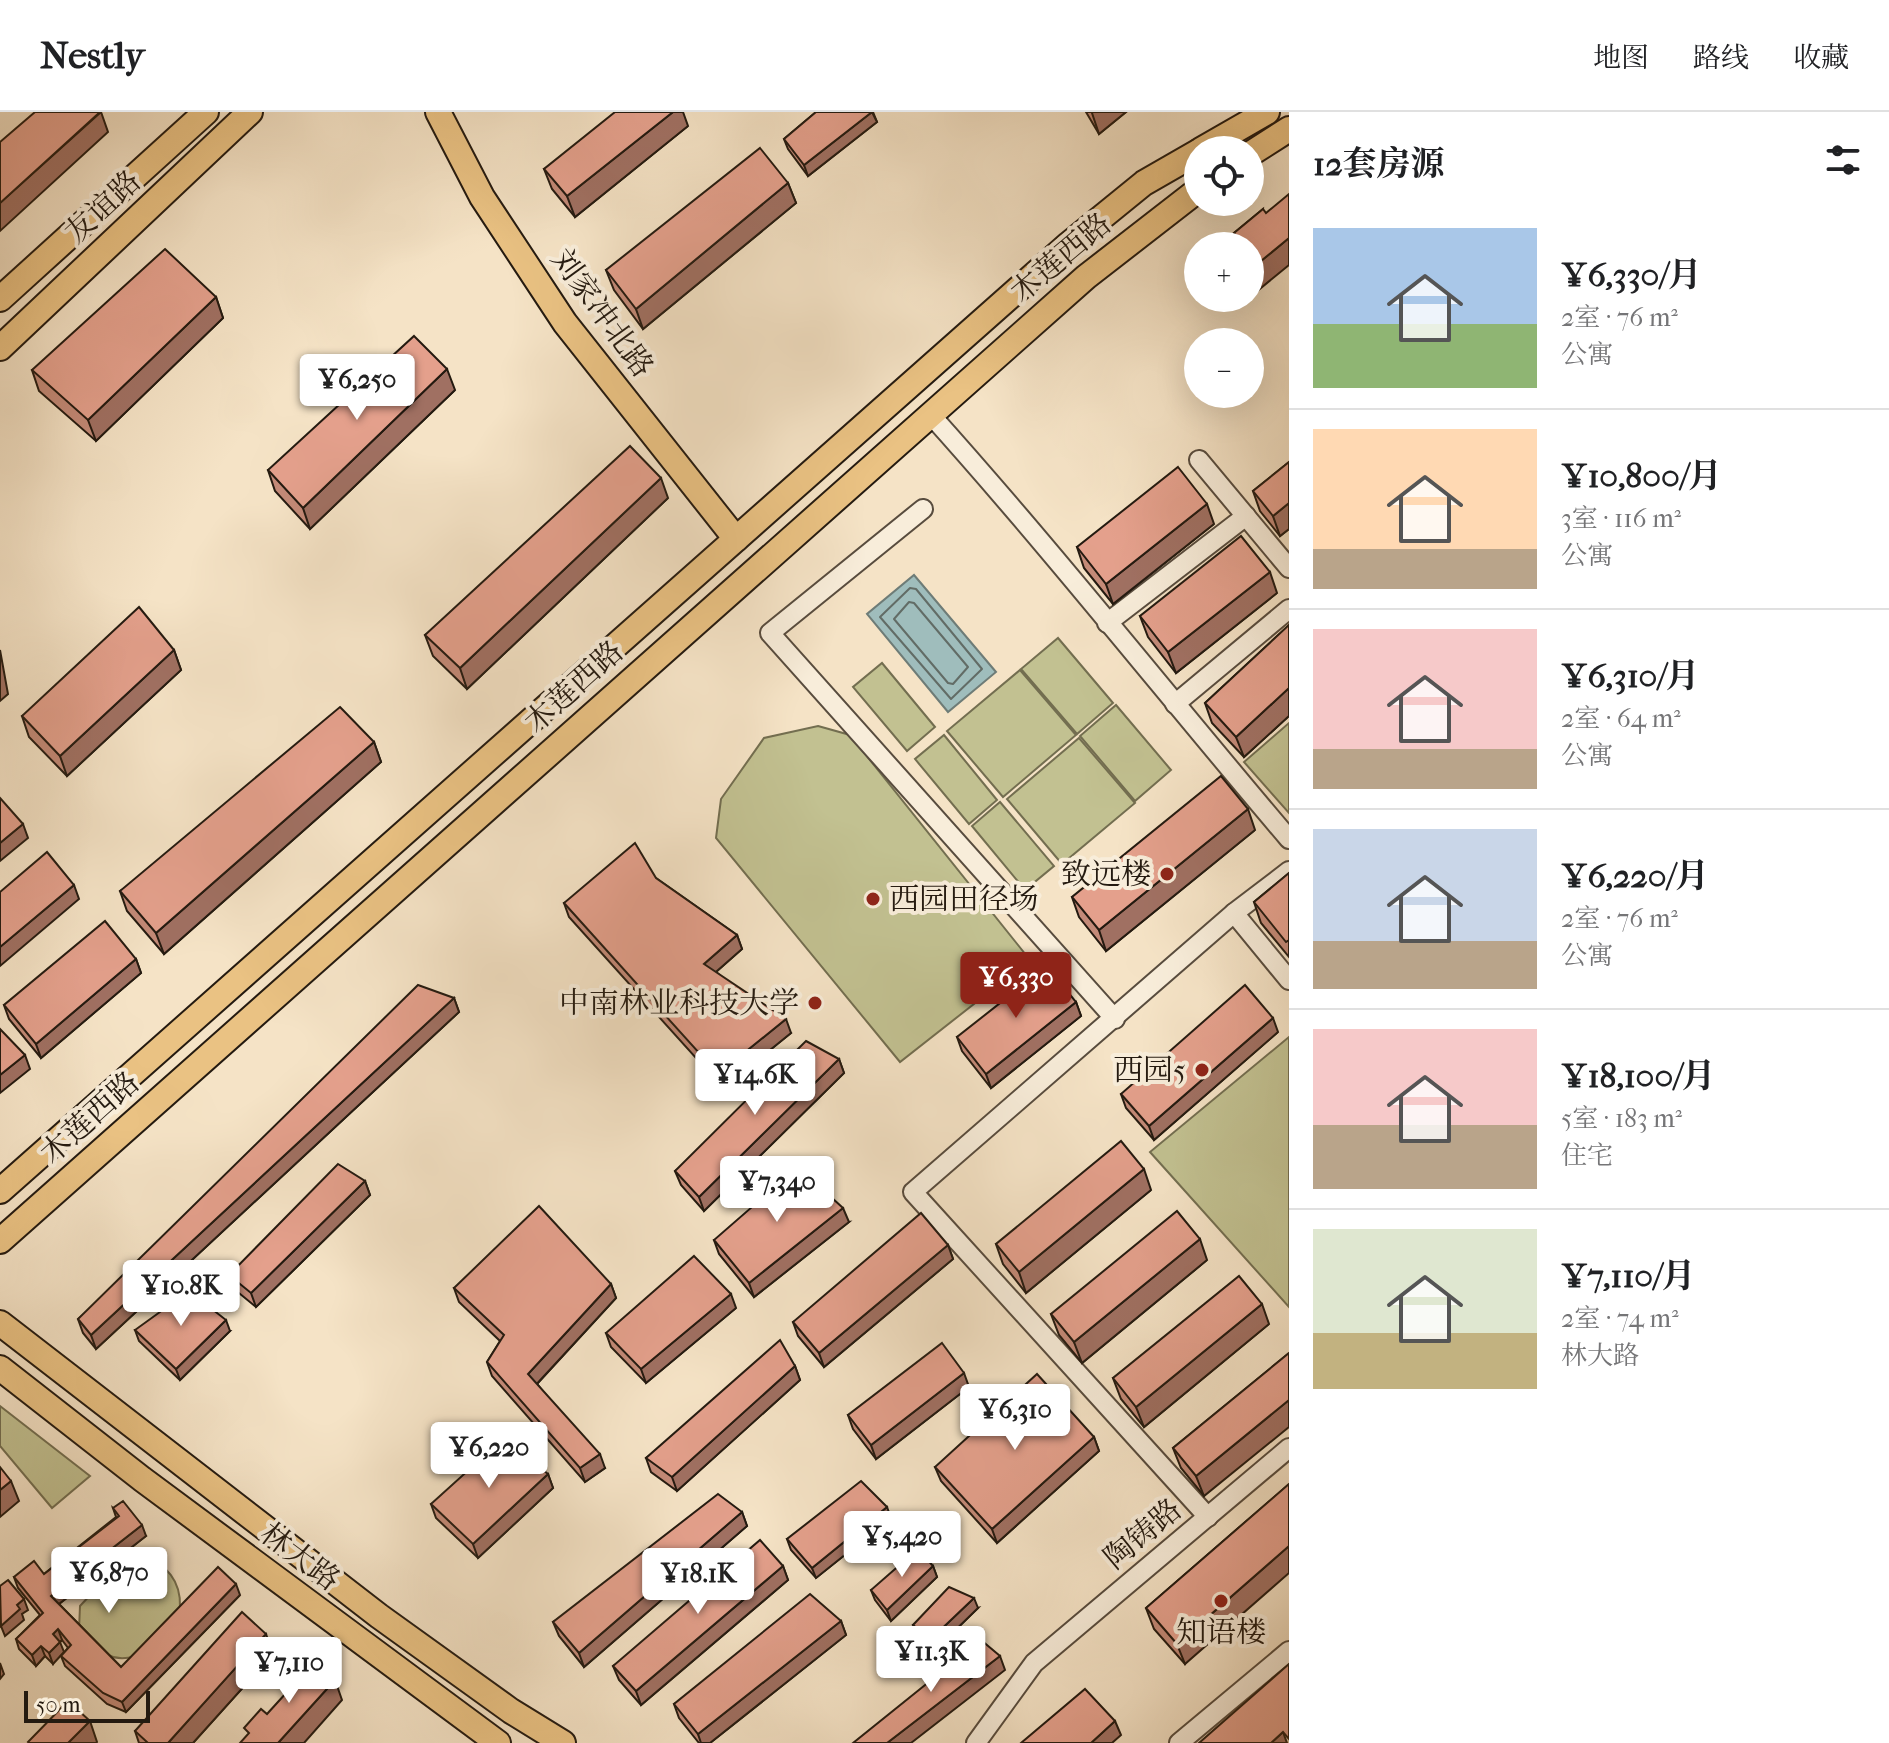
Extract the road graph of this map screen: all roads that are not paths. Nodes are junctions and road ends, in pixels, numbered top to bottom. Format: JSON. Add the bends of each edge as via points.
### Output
{"nodes":[{"id":1,"x":206,"y":112,"type":"edge"},
{"id":2,"x":250,"y":112,"type":"edge"},
{"id":3,"x":438,"y":112,"type":"edge"},
{"id":4,"x":451,"y":112,"type":"edge"},
{"id":5,"x":1267,"y":112,"type":"edge"},
{"id":6,"x":1289,"y":129,"type":"edge"},
{"id":7,"x":1225,"y":136,"type":"edge"},
{"id":8,"x":1264,"y":145,"type":"edge"},
{"id":9,"x":1184,"y":160,"type":"edge"},
{"id":10,"x":1184,"y":201,"type":"edge"},
{"id":11,"x":0,"y":299,"type":"edge"},
{"id":12,"x":0,"y":348,"type":"edge"},
{"id":13,"x":930,"y":414,"type":"junction"},
{"id":14,"x":1199,"y":460,"type":"dead end"},
{"id":15,"x":923,"y":509,"type":"dead end"},
{"id":16,"x":1246,"y":516,"type":"junction"},
{"id":17,"x":739,"y":536,"type":"junction"},
{"id":18,"x":1289,"y":568,"type":"edge"},
{"id":19,"x":1289,"y":609,"type":"edge"},
{"id":20,"x":1107,"y":623,"type":"junction"},
{"id":21,"x":1175,"y":704,"type":"junction"},
{"id":22,"x":1289,"y":839,"type":"edge"},
{"id":23,"x":1289,"y":871,"type":"edge"},
{"id":24,"x":1234,"y":913,"type":"junction"},
{"id":25,"x":1289,"y":980,"type":"edge"},
{"id":26,"x":1115,"y":1019,"type":"junction"},
{"id":27,"x":0,"y":1191,"type":"edge"},
{"id":28,"x":0,"y":1241,"type":"edge"},
{"id":29,"x":0,"y":1323,"type":"edge"},
{"id":30,"x":0,"y":1368,"type":"edge"},
{"id":31,"x":1289,"y":1448,"type":"edge"},
{"id":32,"x":1208,"y":1517,"type":"junction"},
{"id":33,"x":1289,"y":1651,"type":"edge"},
{"id":34,"x":498,"y":1743,"type":"edge"},
{"id":35,"x":563,"y":1743,"type":"edge"},
{"id":36,"x":976,"y":1743,"type":"edge"},
{"id":37,"x":1179,"y":1743,"type":"edge"}],
"edges":[{"from":1,"to":11,"type":"main road","name":"友谊路"},
{"from":2,"to":12,"type":"main road","name":"友谊路"},
{"from":3,"to":17,"type":"main road","name":"刘家冲北路","via":[[482,197],[565,323]]},
{"from":4,"to":17,"type":"main road","name":"刘家冲北路","via":[[489,185],[574,319]]},
{"from":5,"to":7,"type":"main road","name":"木莲西路"},
{"from":6,"to":8,"type":"main road"},
{"from":9,"to":17,"type":"main road","name":"木莲西路","via":[[1144,183],[1069,244]]},
{"from":10,"to":13,"type":"main road","name":"木莲西路","via":[[1086,277]]},
{"from":13,"to":20,"type":"street"},
{"from":13,"to":28,"type":"main road","name":"木莲西路"},
{"from":14,"to":16,"type":"street"},
{"from":15,"to":26,"type":"street","via":[[770,633]]},
{"from":16,"to":18,"type":"street"},
{"from":16,"to":20,"type":"street"},
{"from":17,"to":27,"type":"main road","name":"木莲西路"},
{"from":19,"to":21,"type":"street"},
{"from":20,"to":21,"type":"street"},
{"from":21,"to":22,"type":"street"},
{"from":23,"to":24,"type":"street"},
{"from":24,"to":25,"type":"street"},
{"from":24,"to":26,"type":"street"},
{"from":26,"to":32,"type":"street","via":[[913,1192]]},
{"from":29,"to":35,"type":"main road","via":[[379,1616]]},
{"from":30,"to":34,"type":"main road","name":"林大路"},
{"from":31,"to":32,"type":"street","name":"陶铸路"},
{"from":32,"to":36,"type":"street","name":"陶铸路","via":[[1034,1663]]},
{"from":33,"to":37,"type":"street"}]}
